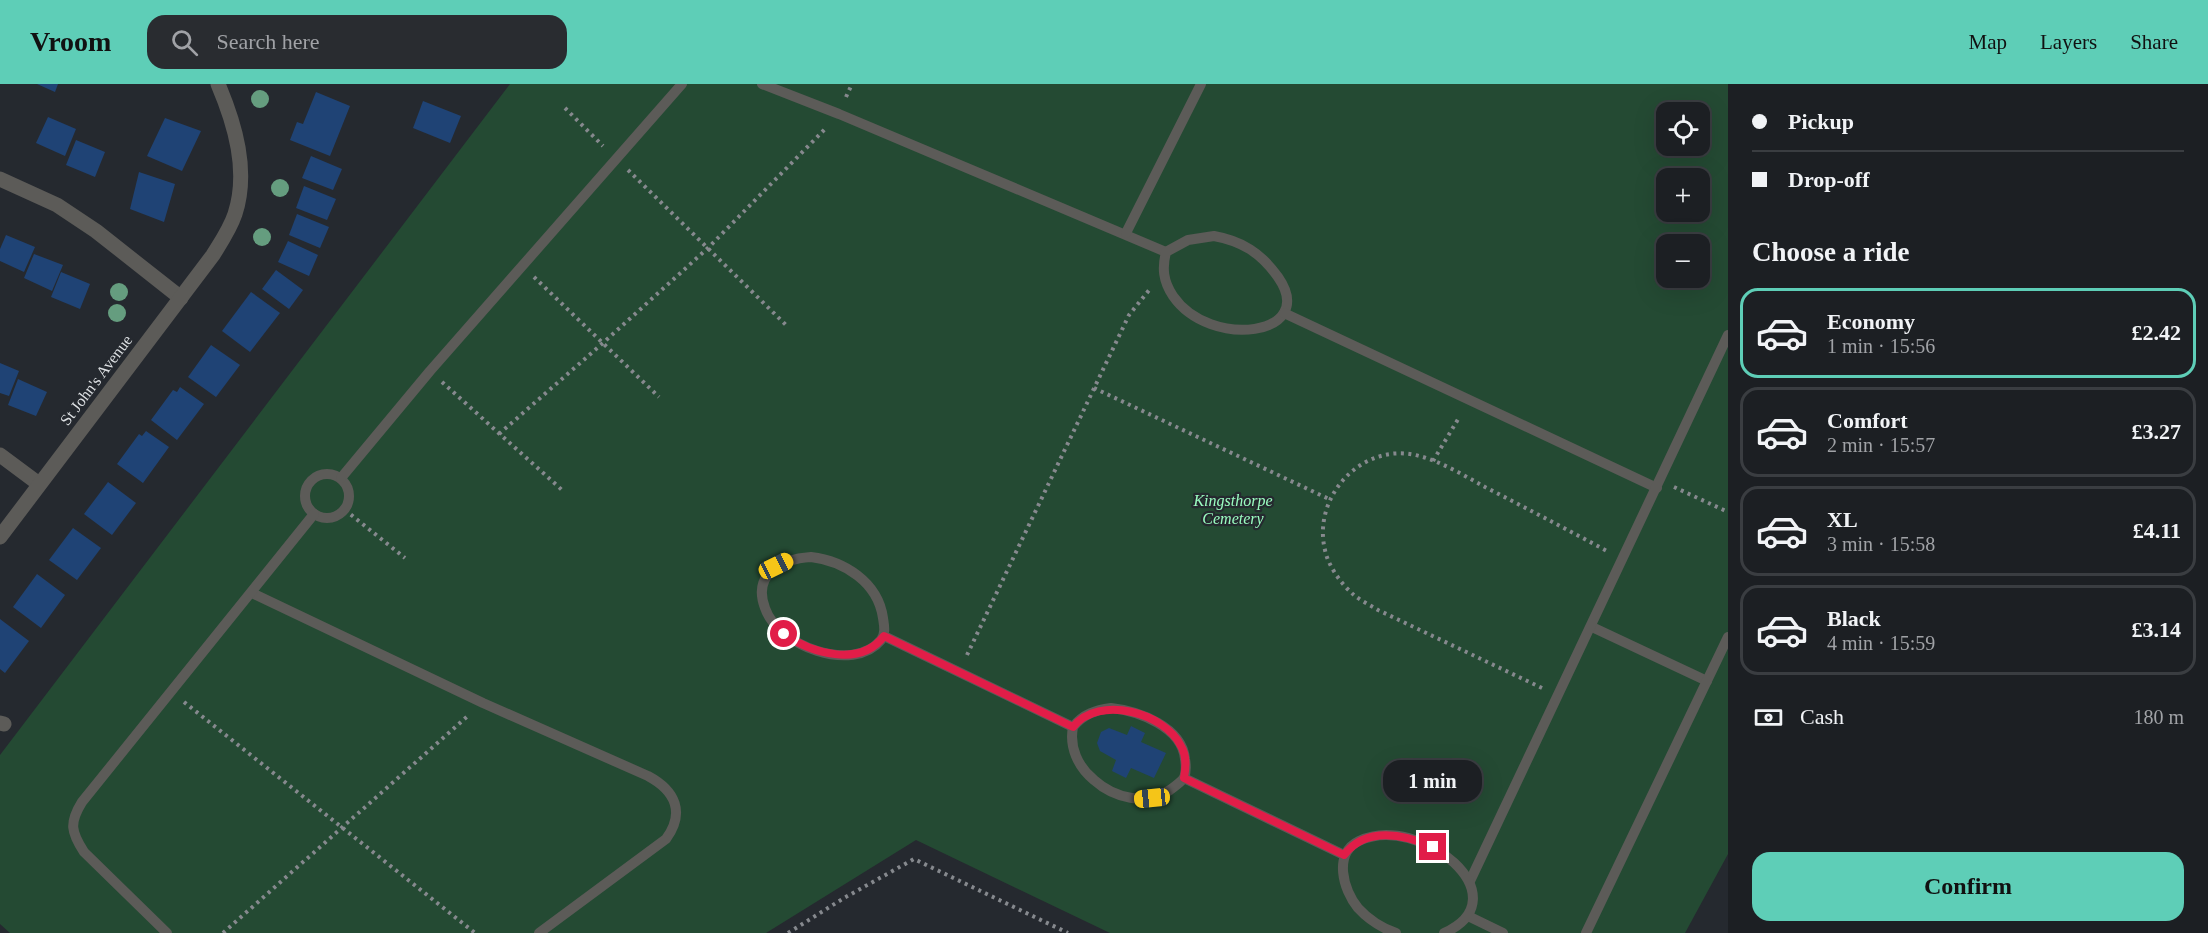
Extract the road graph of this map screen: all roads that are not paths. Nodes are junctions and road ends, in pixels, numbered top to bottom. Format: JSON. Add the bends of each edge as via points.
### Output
{"nodes":[{"id":1,"x":218,"y":84,"type":"edge"},
{"id":2,"x":681,"y":84,"type":"edge"},
{"id":3,"x":762,"y":84,"type":"edge"},
{"id":4,"x":1201,"y":84,"type":"edge"},
{"id":5,"x":0,"y":179,"type":"edge"},
{"id":6,"x":1126,"y":233,"type":"junction"},
{"id":7,"x":1166,"y":252,"type":"junction"},
{"id":8,"x":180,"y":298,"type":"junction"},
{"id":9,"x":1284,"y":313,"type":"junction"},
{"id":10,"x":1728,"y":335,"type":"edge"},
{"id":11,"x":0,"y":455,"type":"edge"},
{"id":12,"x":340,"y":478,"type":"junction"},
{"id":13,"x":39,"y":484,"type":"junction"},
{"id":14,"x":1659,"y":484,"type":"junction"},
{"id":15,"x":314,"y":514,"type":"junction"},
{"id":16,"x":0,"y":537,"type":"edge"},
{"id":17,"x":252,"y":593,"type":"junction"},
{"id":18,"x":1592,"y":627,"type":"junction"},
{"id":19,"x":884,"y":636,"type":"junction"},
{"id":20,"x":1728,"y":637,"type":"edge"},
{"id":21,"x":1707,"y":681,"type":"junction"},
{"id":22,"x":1073,"y":727,"type":"junction"},
{"id":23,"x":1184,"y":778,"type":"junction"},
{"id":24,"x":1344,"y":855,"type":"junction"},
{"id":25,"x":1470,"y":880,"type":"junction"},
{"id":26,"x":1468,"y":916,"type":"junction"},
{"id":27,"x":167,"y":933,"type":"edge"},
{"id":28,"x":539,"y":933,"type":"edge"},
{"id":29,"x":1396,"y":933,"type":"edge"},
{"id":30,"x":1444,"y":933,"type":"edge"},
{"id":31,"x":1503,"y":933,"type":"edge"},
{"id":32,"x":1586,"y":933,"type":"edge"}],
"edges":[{"from":1,"to":8,"type":"street","name":"St John's Avenue","via":[[236,135],[240,192],[225,236]]},
{"from":2,"to":12,"type":"lane"},
{"from":3,"to":6,"type":"lane"},
{"from":4,"to":6,"type":"lane"},
{"from":5,"to":8,"type":"street","via":[[57,205]]},
{"from":6,"to":7,"type":"lane"},
{"from":7,"to":9,"type":"lane","via":[[1200,237],[1227,239],[1249,247],[1281,281],[1286,301]]},
{"from":7,"to":9,"type":"lane","via":[[1163,272],[1168,289],[1188,313],[1232,331],[1265,327]]},
{"from":8,"to":13,"type":"street","name":"St John's Avenue"},
{"from":9,"to":14,"type":"lane"},
{"from":10,"to":14,"type":"lane"},
{"from":11,"to":13,"type":"street"},
{"from":12,"to":15,"type":"lane","via":[[326,474],[307,486],[305,501]]},
{"from":12,"to":15,"type":"lane","via":[[349,490],[345,510],[327,519]]},
{"from":13,"to":16,"type":"street","name":"St John's Avenue"},
{"from":14,"to":18,"type":"lane"},
{"from":15,"to":17,"type":"lane"},
{"from":17,"to":27,"type":"lane","via":[[75,814],[75,838],[84,852]]},
{"from":17,"to":28,"type":"lane","via":[[666,788],[677,818],[666,839]]},
{"from":18,"to":21,"type":"lane"},
{"from":18,"to":25,"type":"lane"},
{"from":19,"to":19,"type":"lane","via":[[874,646],[859,652],[826,653],[804,646],[784,634],[768,615],[762,598],[764,581],[776,566],[798,558],[823,559],[847,568],[872,591],[882,609]]},
{"from":19,"to":22,"type":"lane"},
{"from":20,"to":21,"type":"lane"},
{"from":21,"to":32,"type":"lane"},
{"from":22,"to":23,"type":"lane","via":[[1084,716],[1101,710],[1122,709],[1148,718],[1174,735],[1181,746]]},
{"from":22,"to":23,"type":"lane","via":[[1072,743],[1081,766],[1110,790],[1138,799],[1152,798]]},
{"from":23,"to":24,"type":"lane"},
{"from":24,"to":25,"type":"lane","via":[[1367,838],[1413,838],[1451,860]]},
{"from":24,"to":29,"type":"lane","via":[[1344,875],[1351,898],[1368,917]]},
{"from":25,"to":26,"type":"lane","via":[[1472,906]]},
{"from":26,"to":30,"type":"lane"},
{"from":26,"to":31,"type":"lane"}]}
